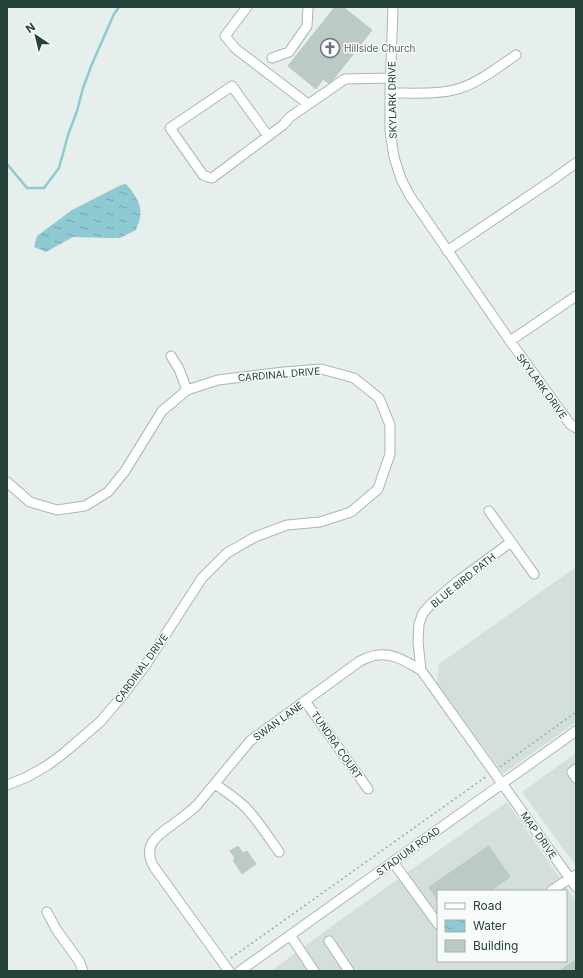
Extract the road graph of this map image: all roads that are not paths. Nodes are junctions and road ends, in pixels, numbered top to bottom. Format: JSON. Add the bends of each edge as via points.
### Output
{"nodes":[{"id":1,"x":247,"y":7,"type":"edge"},
{"id":2,"x":393,"y":7,"type":"edge"},
{"id":3,"x":308,"y":8,"type":"edge"},
{"id":4,"x":516,"y":55,"type":"dead end"},
{"id":5,"x":272,"y":58,"type":"dead end"},
{"id":6,"x":391,"y":78,"type":"junction"},
{"id":7,"x":390,"y":93,"type":"junction"},
{"id":8,"x":308,"y":104,"type":"junction"},
{"id":9,"x":268,"y":136,"type":"junction"},
{"id":10,"x":576,"y":163,"type":"edge"},
{"id":11,"x":447,"y":250,"type":"junction"},
{"id":12,"x":576,"y":296,"type":"edge"},
{"id":13,"x":510,"y":341,"type":"junction"},
{"id":14,"x":171,"y":356,"type":"dead end"},
{"id":15,"x":187,"y":390,"type":"junction"},
{"id":16,"x":576,"y":428,"type":"edge"},
{"id":17,"x":7,"y":482,"type":"edge"},
{"id":18,"x":489,"y":511,"type":"dead end"},
{"id":19,"x":511,"y":542,"type":"junction"},
{"id":20,"x":534,"y":574,"type":"dead end"},
{"id":21,"x":421,"y":670,"type":"junction"},
{"id":22,"x":305,"y":701,"type":"junction"},
{"id":23,"x":576,"y":731,"type":"edge"},
{"id":24,"x":576,"y":769,"type":"edge"},
{"id":25,"x":576,"y":778,"type":"edge"},
{"id":26,"x":503,"y":783,"type":"junction"},
{"id":27,"x":215,"y":784,"type":"junction"},
{"id":28,"x":7,"y":785,"type":"edge"},
{"id":29,"x":368,"y":789,"type":"dead end"},
{"id":30,"x":279,"y":852,"type":"dead end"},
{"id":31,"x":393,"y":862,"type":"junction"},
{"id":32,"x":573,"y":876,"type":"edge"},
{"id":33,"x":576,"y":887,"type":"edge"},
{"id":34,"x":552,"y":890,"type":"edge"},
{"id":35,"x":47,"y":912,"type":"dead end"},
{"id":36,"x":437,"y":923,"type":"edge"},
{"id":37,"x":290,"y":935,"type":"junction"},
{"id":38,"x":328,"y":941,"type":"dead end"},
{"id":39,"x":227,"y":967,"type":"edge"},
{"id":40,"x":84,"y":971,"type":"edge"},
{"id":41,"x":240,"y":971,"type":"edge"},
{"id":42,"x":314,"y":971,"type":"edge"},
{"id":43,"x":349,"y":971,"type":"edge"}],
"edges":[{"from":1,"to":8,"type":"street","via":[[225,36],[236,49]]},
{"from":2,"to":6,"type":"street","name":"SKYLARK DRIVE"},
{"from":3,"to":5,"type":"street","via":[[307,26],[289,52]]},
{"from":4,"to":7,"type":"street","via":[[479,80],[459,89]]},
{"from":6,"to":7,"type":"street","name":"SKYLARK DRIVE"},
{"from":6,"to":8,"type":"street","via":[[345,79]]},
{"from":7,"to":11,"type":"street","name":"SKYLARK DRIVE","via":[[390,131],[401,179]]},
{"from":8,"to":9,"type":"street"},
{"from":9,"to":9,"type":"street","via":[[212,178],[208,178],[170,128],[232,86]]},
{"from":10,"to":11,"type":"street"},
{"from":11,"to":13,"type":"street","name":"SKYLARK DRIVE"},
{"from":12,"to":13,"type":"street"},
{"from":13,"to":16,"type":"street","name":"SKYLARK DRIVE","via":[[570,424]]},
{"from":14,"to":15,"type":"street"},
{"from":15,"to":17,"type":"street","name":"CARDINAL DRIVE","via":[[162,411],[125,471],[108,492],[85,506],[57,510],[30,502]]},
{"from":15,"to":28,"type":"street","name":"CARDINAL DRIVE","via":[[218,380],[321,369],[354,378],[379,398],[390,425],[390,454],[378,490],[351,512],[320,522],[287,525],[255,537],[226,553],[202,578],[144,666],[100,722],[48,765]]},
{"from":18,"to":19,"type":"street"},
{"from":19,"to":20,"type":"street"},
{"from":19,"to":21,"type":"street","name":"BLUE BIRD PATH","via":[[458,581],[423,614],[419,624],[418,642]]},
{"from":21,"to":22,"type":"street","name":"SWAN LANE","via":[[398,658],[379,654],[360,661]]},
{"from":21,"to":26,"type":"street","name":"SWAN LANE"},
{"from":22,"to":27,"type":"street","name":"SWAN LANE","via":[[250,741]]},
{"from":22,"to":29,"type":"street","name":"TUNDRA COURT"},
{"from":23,"to":26,"type":"street","name":"STADIUM ROAD"},
{"from":24,"to":25,"type":"street","via":[[572,772]]},
{"from":26,"to":31,"type":"street","name":"STADIUM ROAD"},
{"from":26,"to":32,"type":"street","name":"MAP DRIVE"},
{"from":27,"to":30,"type":"street","via":[[247,809]]},
{"from":27,"to":39,"type":"street","name":"SWAN LANE","via":[[190,811],[153,840],[149,854],[154,867]]},
{"from":31,"to":36,"type":"street"},
{"from":31,"to":37,"type":"street","name":"STADIUM ROAD"},
{"from":32,"to":33,"type":"street","name":"MAP DRIVE"},
{"from":32,"to":34,"type":"street"},
{"from":35,"to":40,"type":"street"},
{"from":37,"to":41,"type":"street","name":"STADIUM ROAD"},
{"from":37,"to":42,"type":"street"},
{"from":38,"to":43,"type":"street"}]}
